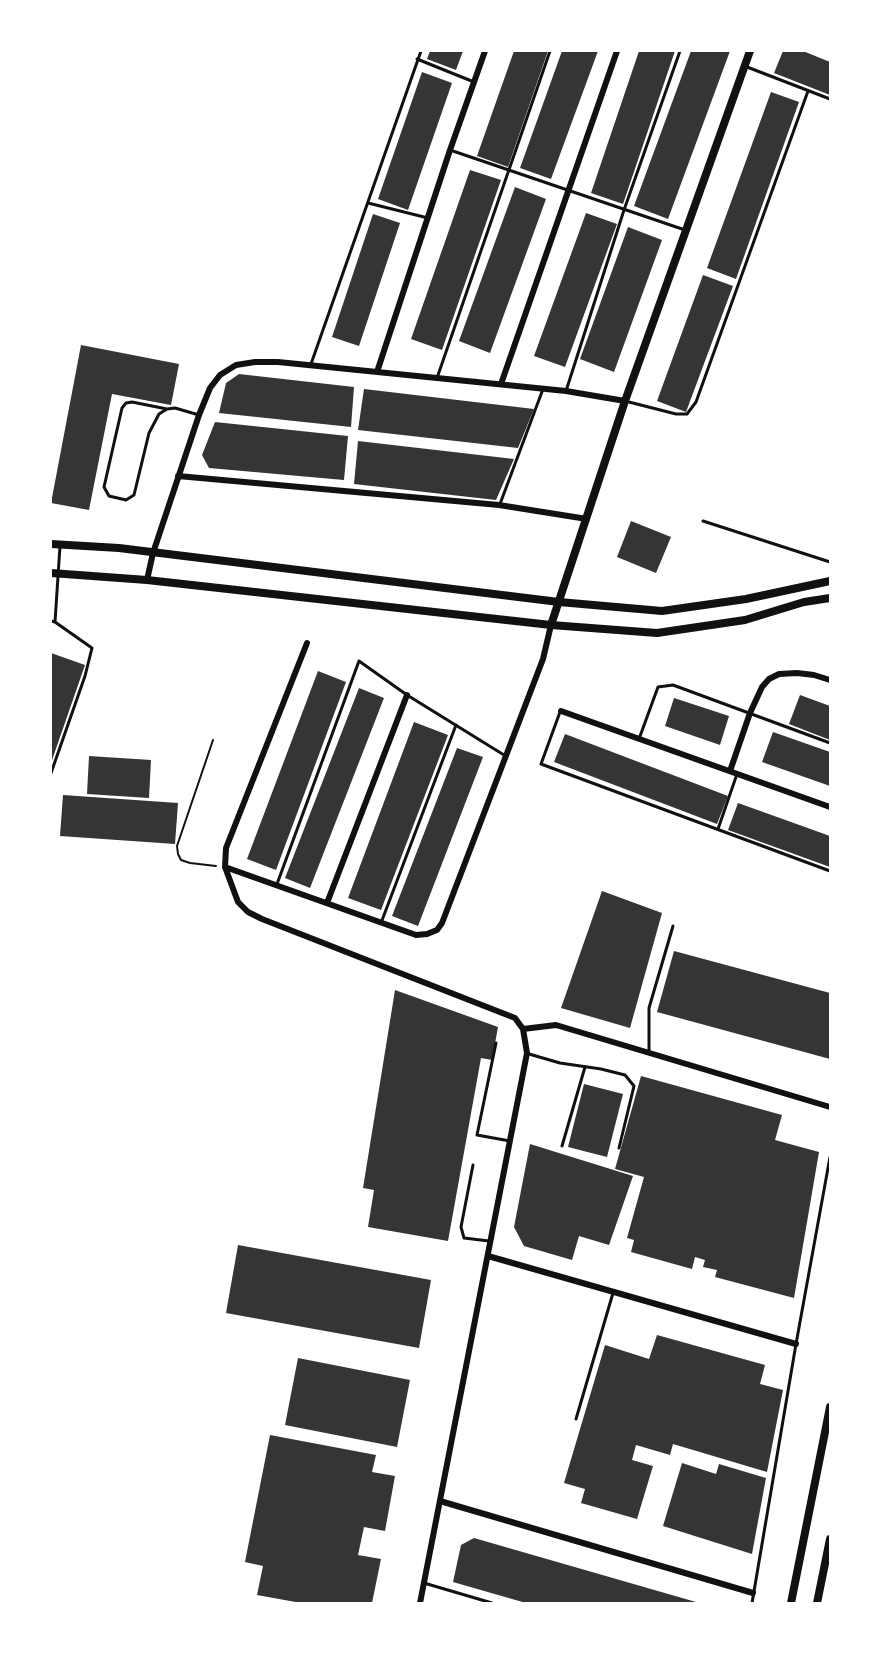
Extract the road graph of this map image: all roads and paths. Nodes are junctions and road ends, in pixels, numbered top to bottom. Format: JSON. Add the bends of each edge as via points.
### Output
{"nodes":[{"id":1,"x":421,"y":51,"type":"edge"},
{"id":2,"x":485,"y":51,"type":"edge"},
{"id":3,"x":550,"y":51,"type":"edge"},
{"id":4,"x":617,"y":51,"type":"edge"},
{"id":5,"x":680,"y":51,"type":"edge"},
{"id":6,"x":750,"y":51,"type":"edge"},
{"id":7,"x":417,"y":59,"type":"junction"},
{"id":8,"x":745,"y":66,"type":"junction"},
{"id":9,"x":474,"y":82,"type":"junction"},
{"id":10,"x":808,"y":91,"type":"junction"},
{"id":11,"x":830,"y":99,"type":"edge"},
{"id":12,"x":450,"y":150,"type":"junction"},
{"id":13,"x":509,"y":171,"type":"junction"},
{"id":14,"x":567,"y":190,"type":"junction"},
{"id":15,"x":368,"y":203,"type":"junction"},
{"id":16,"x":624,"y":210,"type":"junction"},
{"id":17,"x":428,"y":218,"type":"junction"},
{"id":18,"x":687,"y":231,"type":"junction"},
{"id":19,"x":311,"y":365,"type":"junction"},
{"id":20,"x":377,"y":372,"type":"junction"},
{"id":21,"x":436,"y":379,"type":"junction"},
{"id":22,"x":501,"y":384,"type":"junction"},
{"id":23,"x":543,"y":389,"type":"junction"},
{"id":24,"x":566,"y":391,"type":"junction"},
{"id":25,"x":625,"y":401,"type":"junction"},
{"id":26,"x":167,"y":409,"type":"junction"},
{"id":27,"x":199,"y":415,"type":"junction"},
{"id":28,"x":178,"y":476,"type":"junction"},
{"id":29,"x":499,"y":506,"type":"junction"},
{"id":30,"x":587,"y":519,"type":"junction"},
{"id":31,"x":703,"y":521,"type":"dead end"},
{"id":32,"x":55,"y":544,"type":"edge"},
{"id":33,"x":153,"y":553,"type":"junction"},
{"id":34,"x":830,"y":562,"type":"edge"},
{"id":35,"x":54,"y":573,"type":"edge"},
{"id":36,"x":147,"y":580,"type":"junction"},
{"id":37,"x":830,"y":581,"type":"edge"},
{"id":38,"x":830,"y":598,"type":"edge"},
{"id":39,"x":559,"y":602,"type":"junction"},
{"id":40,"x":53,"y":622,"type":"edge"},
{"id":41,"x":551,"y":625,"type":"junction"},
{"id":42,"x":307,"y":643,"type":"dead end"},
{"id":43,"x":830,"y":680,"type":"edge"},
{"id":44,"x":407,"y":695,"type":"junction"},
{"id":45,"x":561,"y":711,"type":"joint"},
{"id":46,"x":750,"y":713,"type":"junction"},
{"id":47,"x":456,"y":725,"type":"junction"},
{"id":48,"x":639,"y":739,"type":"junction"},
{"id":49,"x":213,"y":740,"type":"dead end"},
{"id":50,"x":830,"y":743,"type":"edge"},
{"id":51,"x":506,"y":756,"type":"junction"},
{"id":52,"x":734,"y":772,"type":"junction"},
{"id":53,"x":51,"y":773,"type":"edge"},
{"id":54,"x":830,"y":807,"type":"edge"},
{"id":55,"x":718,"y":829,"type":"junction"},
{"id":56,"x":225,"y":867,"type":"junction"},
{"id":57,"x":830,"y":871,"type":"edge"},
{"id":58,"x":276,"y":885,"type":"junction"},
{"id":59,"x":327,"y":903,"type":"junction"},
{"id":60,"x":381,"y":924,"type":"junction"},
{"id":61,"x":673,"y":926,"type":"dead end"},
{"id":62,"x":523,"y":1029,"type":"junction"},
{"id":63,"x":496,"y":1043,"type":"dead end"},
{"id":64,"x":527,"y":1053,"type":"junction"},
{"id":65,"x":649,"y":1053,"type":"junction"},
{"id":66,"x":585,"y":1067,"type":"junction"},
{"id":67,"x":830,"y":1107,"type":"edge"},
{"id":68,"x":510,"y":1141,"type":"junction"},
{"id":69,"x":562,"y":1146,"type":"dead end"},
{"id":70,"x":619,"y":1148,"type":"dead end"},
{"id":71,"x":830,"y":1157,"type":"edge"},
{"id":72,"x":473,"y":1165,"type":"dead end"},
{"id":73,"x":491,"y":1241,"type":"junction"},
{"id":74,"x":488,"y":1256,"type":"junction"},
{"id":75,"x":614,"y":1291,"type":"junction"},
{"id":76,"x":795,"y":1344,"type":"junction"},
{"id":77,"x":830,"y":1407,"type":"edge"},
{"id":78,"x":576,"y":1419,"type":"dead end"},
{"id":79,"x":440,"y":1501,"type":"junction"},
{"id":80,"x":830,"y":1539,"type":"edge"},
{"id":81,"x":424,"y":1583,"type":"junction"},
{"id":82,"x":753,"y":1593,"type":"junction"},
{"id":83,"x":420,"y":1603,"type":"edge"},
{"id":84,"x":492,"y":1603,"type":"edge"},
{"id":85,"x":752,"y":1603,"type":"edge"},
{"id":86,"x":791,"y":1603,"type":"edge"},
{"id":87,"x":817,"y":1603,"type":"edge"}],
"edges":[{"from":1,"to":7,"type":"lane"},
{"from":2,"to":9,"type":"street"},
{"from":3,"to":13,"type":"lane"},
{"from":4,"to":14,"type":"street"},
{"from":5,"to":16,"type":"lane"},
{"from":6,"to":8,"type":"street"},
{"from":7,"to":9,"type":"lane"},
{"from":7,"to":15,"type":"lane"},
{"from":8,"to":10,"type":"lane"},
{"from":8,"to":18,"type":"street"},
{"from":9,"to":12,"type":"street"},
{"from":10,"to":11,"type":"lane"},
{"from":10,"to":25,"type":"lane","via":[[696,402],[687,414],[676,414]]},
{"from":12,"to":13,"type":"lane"},
{"from":12,"to":17,"type":"street"},
{"from":13,"to":14,"type":"lane"},
{"from":13,"to":21,"type":"lane"},
{"from":14,"to":16,"type":"lane"},
{"from":14,"to":22,"type":"street"},
{"from":15,"to":17,"type":"lane"},
{"from":15,"to":19,"type":"lane"},
{"from":16,"to":18,"type":"lane"},
{"from":16,"to":24,"type":"lane"},
{"from":17,"to":20,"type":"street"},
{"from":18,"to":25,"type":"street"},
{"from":19,"to":20,"type":"street"},
{"from":19,"to":27,"type":"street","via":[[236,365],[220,375],[210,388]]},
{"from":20,"to":21,"type":"street"},
{"from":21,"to":22,"type":"street"},
{"from":22,"to":23,"type":"street"},
{"from":23,"to":24,"type":"street"},
{"from":23,"to":29,"type":"lane"},
{"from":24,"to":25,"type":"street"},
{"from":25,"to":30,"type":"street"},
{"from":26,"to":26,"type":"lane","via":[[159,414],[149,433],[134,495],[126,500],[109,496],[104,487],[122,408],[132,402]]},
{"from":26,"to":27,"type":"lane"},
{"from":27,"to":28,"type":"street"},
{"from":28,"to":29,"type":"street"},
{"from":28,"to":33,"type":"street"},
{"from":29,"to":30,"type":"street"},
{"from":30,"to":39,"type":"street"},
{"from":31,"to":34,"type":"lane"},
{"from":32,"to":33,"type":"street"},
{"from":32,"to":35,"type":"lane"},
{"from":33,"to":36,"type":"street"},
{"from":33,"to":39,"type":"street"},
{"from":35,"to":36,"type":"street"},
{"from":35,"to":40,"type":"lane"},
{"from":36,"to":41,"type":"street"},
{"from":37,"to":39,"type":"street","via":[[662,611]]},
{"from":38,"to":41,"type":"street","via":[[745,620],[657,633]]},
{"from":39,"to":41,"type":"street"},
{"from":40,"to":53,"type":"lane","via":[[92,648]]},
{"from":41,"to":51,"type":"street","via":[[543,658]]},
{"from":42,"to":56,"type":"street","via":[[226,849]]},
{"from":43,"to":46,"type":"street","via":[[814,675],[779,674],[762,687]]},
{"from":44,"to":47,"type":"lane"},
{"from":44,"to":58,"type":"lane","via":[[359,662]]},
{"from":44,"to":59,"type":"street"},
{"from":45,"to":48,"type":"street"},
{"from":45,"to":55,"type":"lane","via":[[541,764]]},
{"from":46,"to":48,"type":"lane","via":[[673,685],[658,687]]},
{"from":46,"to":50,"type":"lane"},
{"from":46,"to":52,"type":"street"},
{"from":47,"to":51,"type":"lane"},
{"from":47,"to":60,"type":"lane"},
{"from":48,"to":52,"type":"street"},
{"from":49,"to":56,"type":"path","via":[[177,846],[181,860]]},
{"from":51,"to":60,"type":"street","via":[[437,930],[416,935]]},
{"from":52,"to":54,"type":"street"},
{"from":52,"to":55,"type":"lane"},
{"from":55,"to":57,"type":"lane"},
{"from":56,"to":58,"type":"street"},
{"from":56,"to":62,"type":"street","via":[[238,902],[248,912],[499,1010],[515,1018]]},
{"from":58,"to":59,"type":"street"},
{"from":59,"to":60,"type":"street"},
{"from":61,"to":65,"type":"lane","via":[[649,1008]]},
{"from":62,"to":64,"type":"street"},
{"from":62,"to":65,"type":"street","via":[[556,1025]]},
{"from":63,"to":68,"type":"lane","via":[[477,1135]]},
{"from":64,"to":66,"type":"lane"},
{"from":64,"to":68,"type":"street"},
{"from":65,"to":67,"type":"street"},
{"from":66,"to":69,"type":"lane"},
{"from":66,"to":70,"type":"lane","via":[[625,1075],[634,1086]]},
{"from":68,"to":73,"type":"street"},
{"from":71,"to":76,"type":"lane"},
{"from":72,"to":73,"type":"lane","via":[[461,1227],[464,1238]]},
{"from":73,"to":74,"type":"street"},
{"from":74,"to":75,"type":"street"},
{"from":74,"to":79,"type":"street"},
{"from":75,"to":76,"type":"street"},
{"from":75,"to":78,"type":"lane"},
{"from":76,"to":82,"type":"lane"},
{"from":77,"to":86,"type":"street"},
{"from":79,"to":81,"type":"street"},
{"from":79,"to":82,"type":"street"},
{"from":80,"to":87,"type":"street"},
{"from":81,"to":83,"type":"street"},
{"from":81,"to":84,"type":"lane"},
{"from":82,"to":85,"type":"lane"}]}
